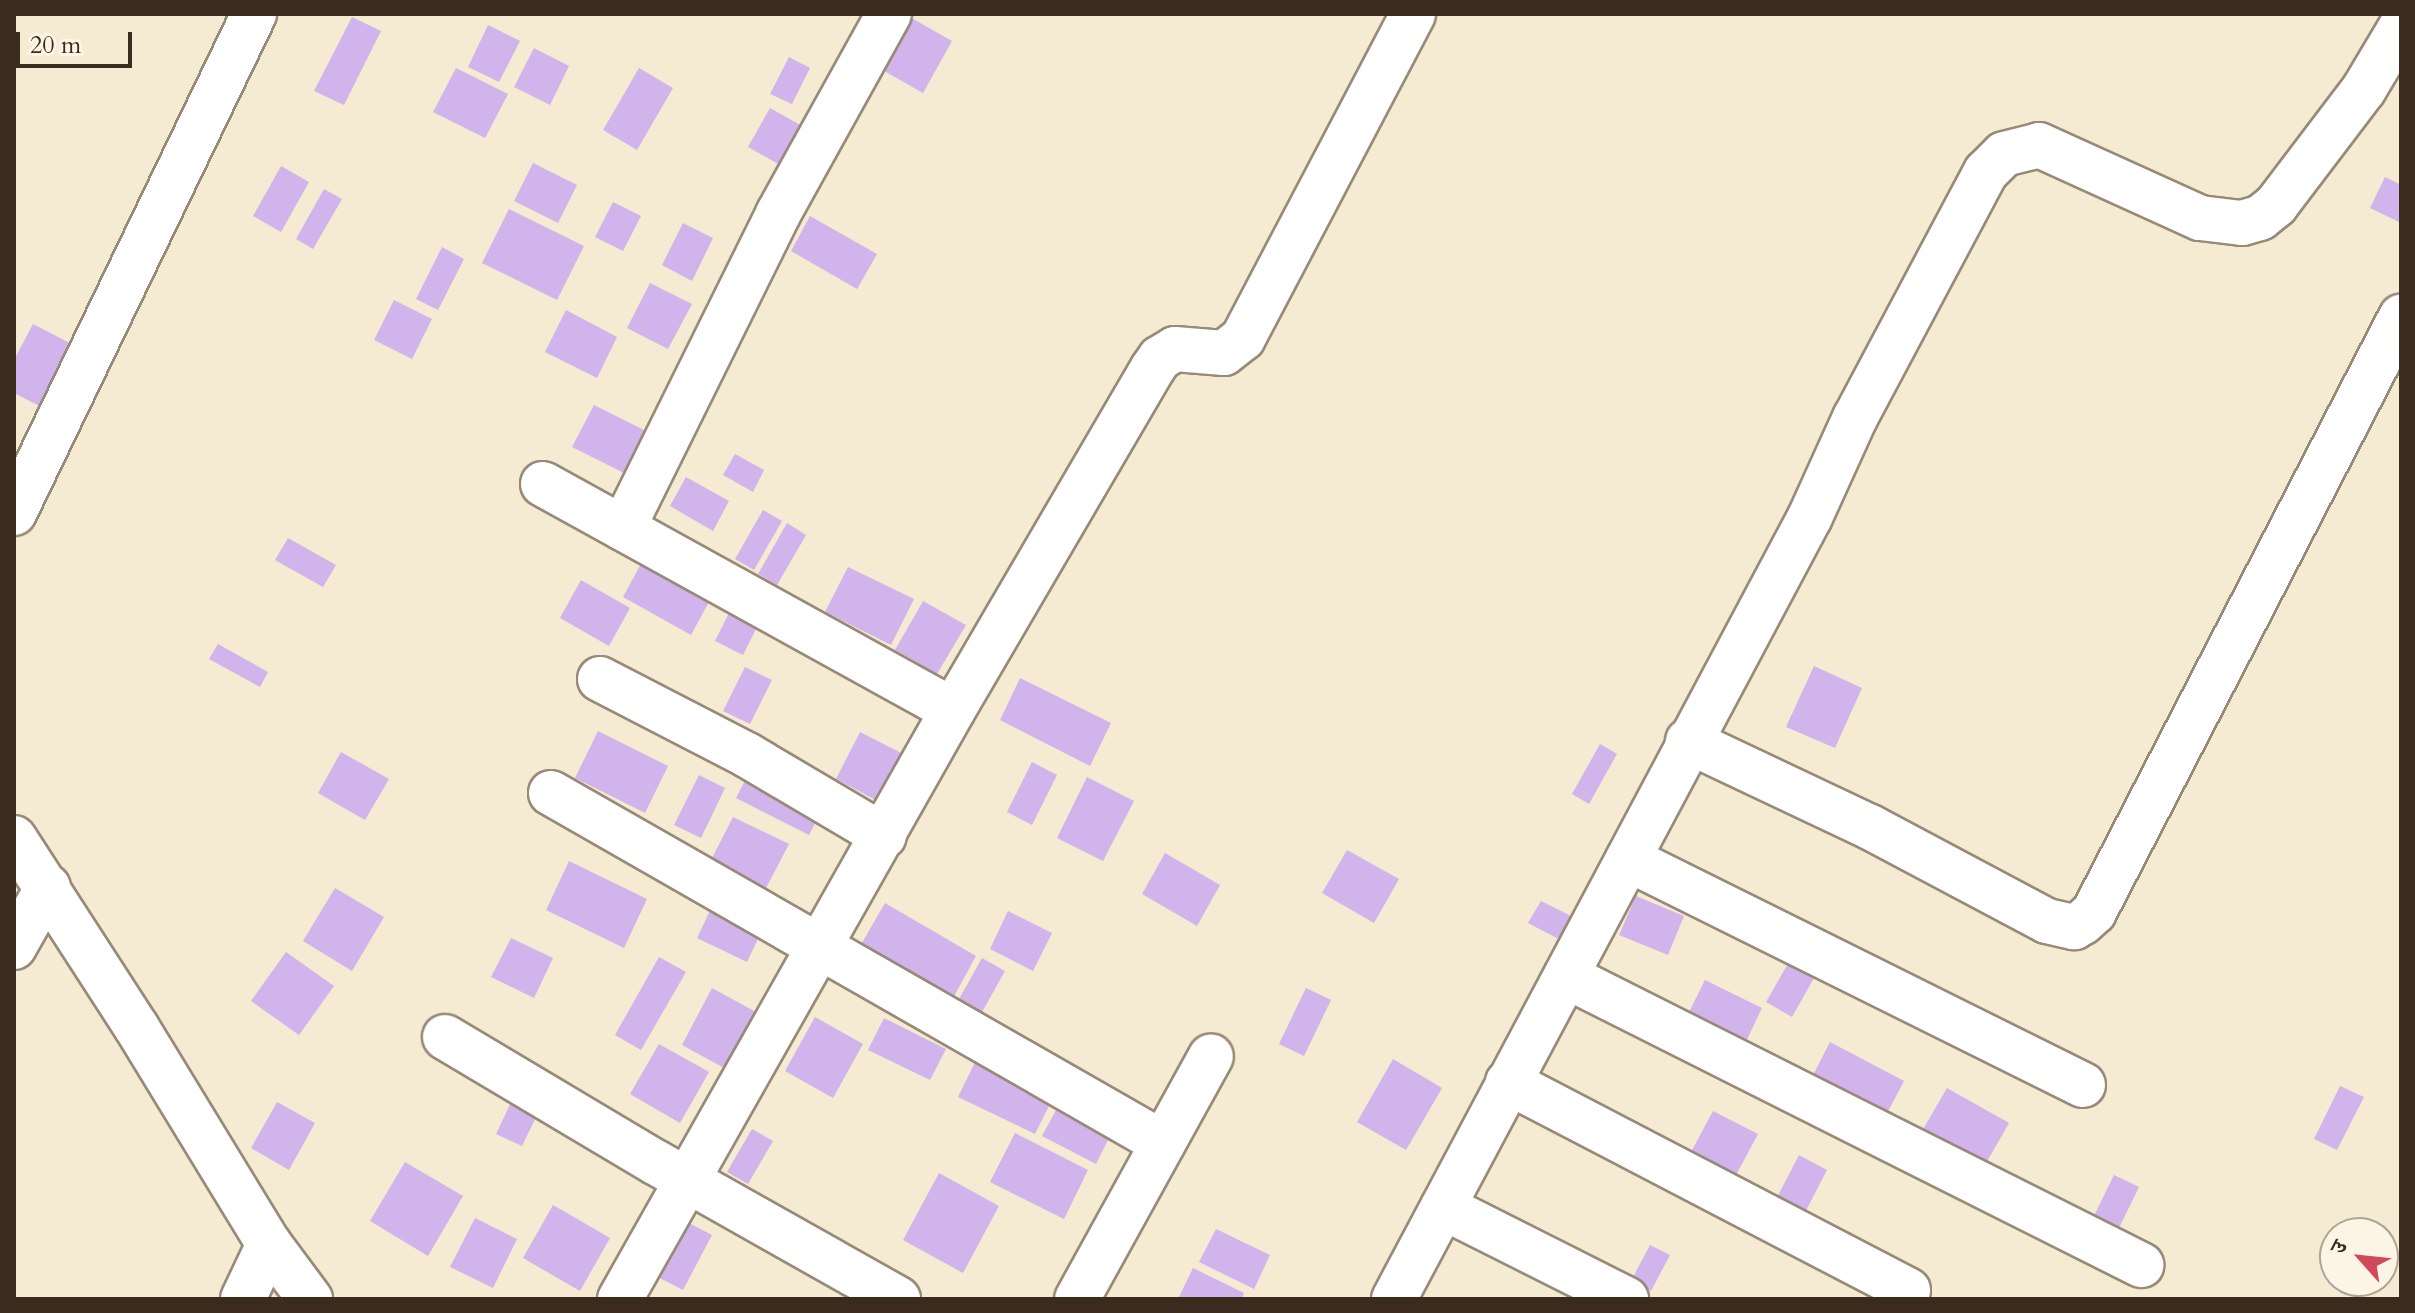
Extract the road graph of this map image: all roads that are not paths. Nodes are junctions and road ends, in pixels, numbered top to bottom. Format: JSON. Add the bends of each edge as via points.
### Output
{"nodes":[{"id":1,"x":254,"y":14,"type":"edge"},
{"id":2,"x":889,"y":14,"type":"edge"},
{"id":3,"x":1413,"y":14,"type":"edge"},
{"id":4,"x":2401,"y":27,"type":"edge"},
{"id":5,"x":2401,"y":317,"type":"edge"},
{"id":6,"x":543,"y":484,"type":"dead end"},
{"id":7,"x":14,"y":513,"type":"edge"},
{"id":8,"x":623,"y":528,"type":"junction"},
{"id":9,"x":600,"y":679,"type":"dead end"},
{"id":10,"x":953,"y":710,"type":"junction"},
{"id":11,"x":1688,"y":741,"type":"junction"},
{"id":12,"x":551,"y":793,"type":"dead end"},
{"id":13,"x":884,"y":836,"type":"junction"},
{"id":14,"x":14,"y":838,"type":"edge"},
{"id":15,"x":1628,"y":859,"type":"junction"},
{"id":16,"x":48,"y":887,"type":"junction"},
{"id":17,"x":14,"y":947,"type":"edge"},
{"id":18,"x":822,"y":947,"type":"junction"},
{"id":19,"x":1566,"y":976,"type":"junction"},
{"id":20,"x":445,"y":1037,"type":"dead end"},
{"id":21,"x":1211,"y":1056,"type":"dead end"},
{"id":22,"x":1508,"y":1082,"type":"junction"},
{"id":23,"x":2083,"y":1085,"type":"dead end"},
{"id":24,"x":1163,"y":1143,"type":"junction"},
{"id":25,"x":688,"y":1180,"type":"junction"},
{"id":26,"x":1443,"y":1207,"type":"junction"},
{"id":27,"x":269,"y":1244,"type":"junction"},
{"id":28,"x":2141,"y":1265,"type":"dead end"},
{"id":29,"x":1908,"y":1290,"type":"dead end"},
{"id":30,"x":243,"y":1299,"type":"edge"},
{"id":31,"x":310,"y":1299,"type":"edge"},
{"id":32,"x":620,"y":1299,"type":"edge"},
{"id":33,"x":898,"y":1299,"type":"edge"},
{"id":34,"x":1077,"y":1299,"type":"edge"},
{"id":35,"x":1394,"y":1299,"type":"edge"},
{"id":36,"x":1626,"y":1299,"type":"edge"}],
"edges":[{"from":1,"to":7,"type":"street"},
{"from":2,"to":8,"type":"street","via":[[778,214]]},
{"from":3,"to":10,"type":"street","via":[[1243,338],[1224,353],[1175,349],[1160,358]]},
{"from":4,"to":11,"type":"street","via":[[2364,89],[2276,205],[2260,218],[2242,223],[2200,218],[2039,145],[2004,154],[1995,163],[1972,195],[1855,418],[1810,517]]},
{"from":5,"to":11,"type":"street","via":[[2094,912],[2083,922],[2074,927],[2047,921],[1870,827]]},
{"from":6,"to":8,"type":"street"},
{"from":8,"to":10,"type":"street"},
{"from":9,"to":13,"type":"street","via":[[734,748]]},
{"from":10,"to":13,"type":"street"},
{"from":11,"to":15,"type":"street"},
{"from":12,"to":18,"type":"street"},
{"from":13,"to":18,"type":"street"},
{"from":14,"to":16,"type":"street"},
{"from":15,"to":19,"type":"street"},
{"from":15,"to":23,"type":"street"},
{"from":16,"to":17,"type":"street"},
{"from":16,"to":27,"type":"street"},
{"from":18,"to":24,"type":"street"},
{"from":18,"to":25,"type":"street"},
{"from":19,"to":22,"type":"street"},
{"from":19,"to":28,"type":"street"},
{"from":20,"to":25,"type":"street"},
{"from":21,"to":24,"type":"street"},
{"from":22,"to":26,"type":"street"},
{"from":22,"to":29,"type":"street"},
{"from":24,"to":34,"type":"street"},
{"from":25,"to":32,"type":"street"},
{"from":25,"to":33,"type":"street"},
{"from":26,"to":35,"type":"street"},
{"from":26,"to":36,"type":"street"},
{"from":27,"to":30,"type":"street"},
{"from":27,"to":31,"type":"street"}]}
